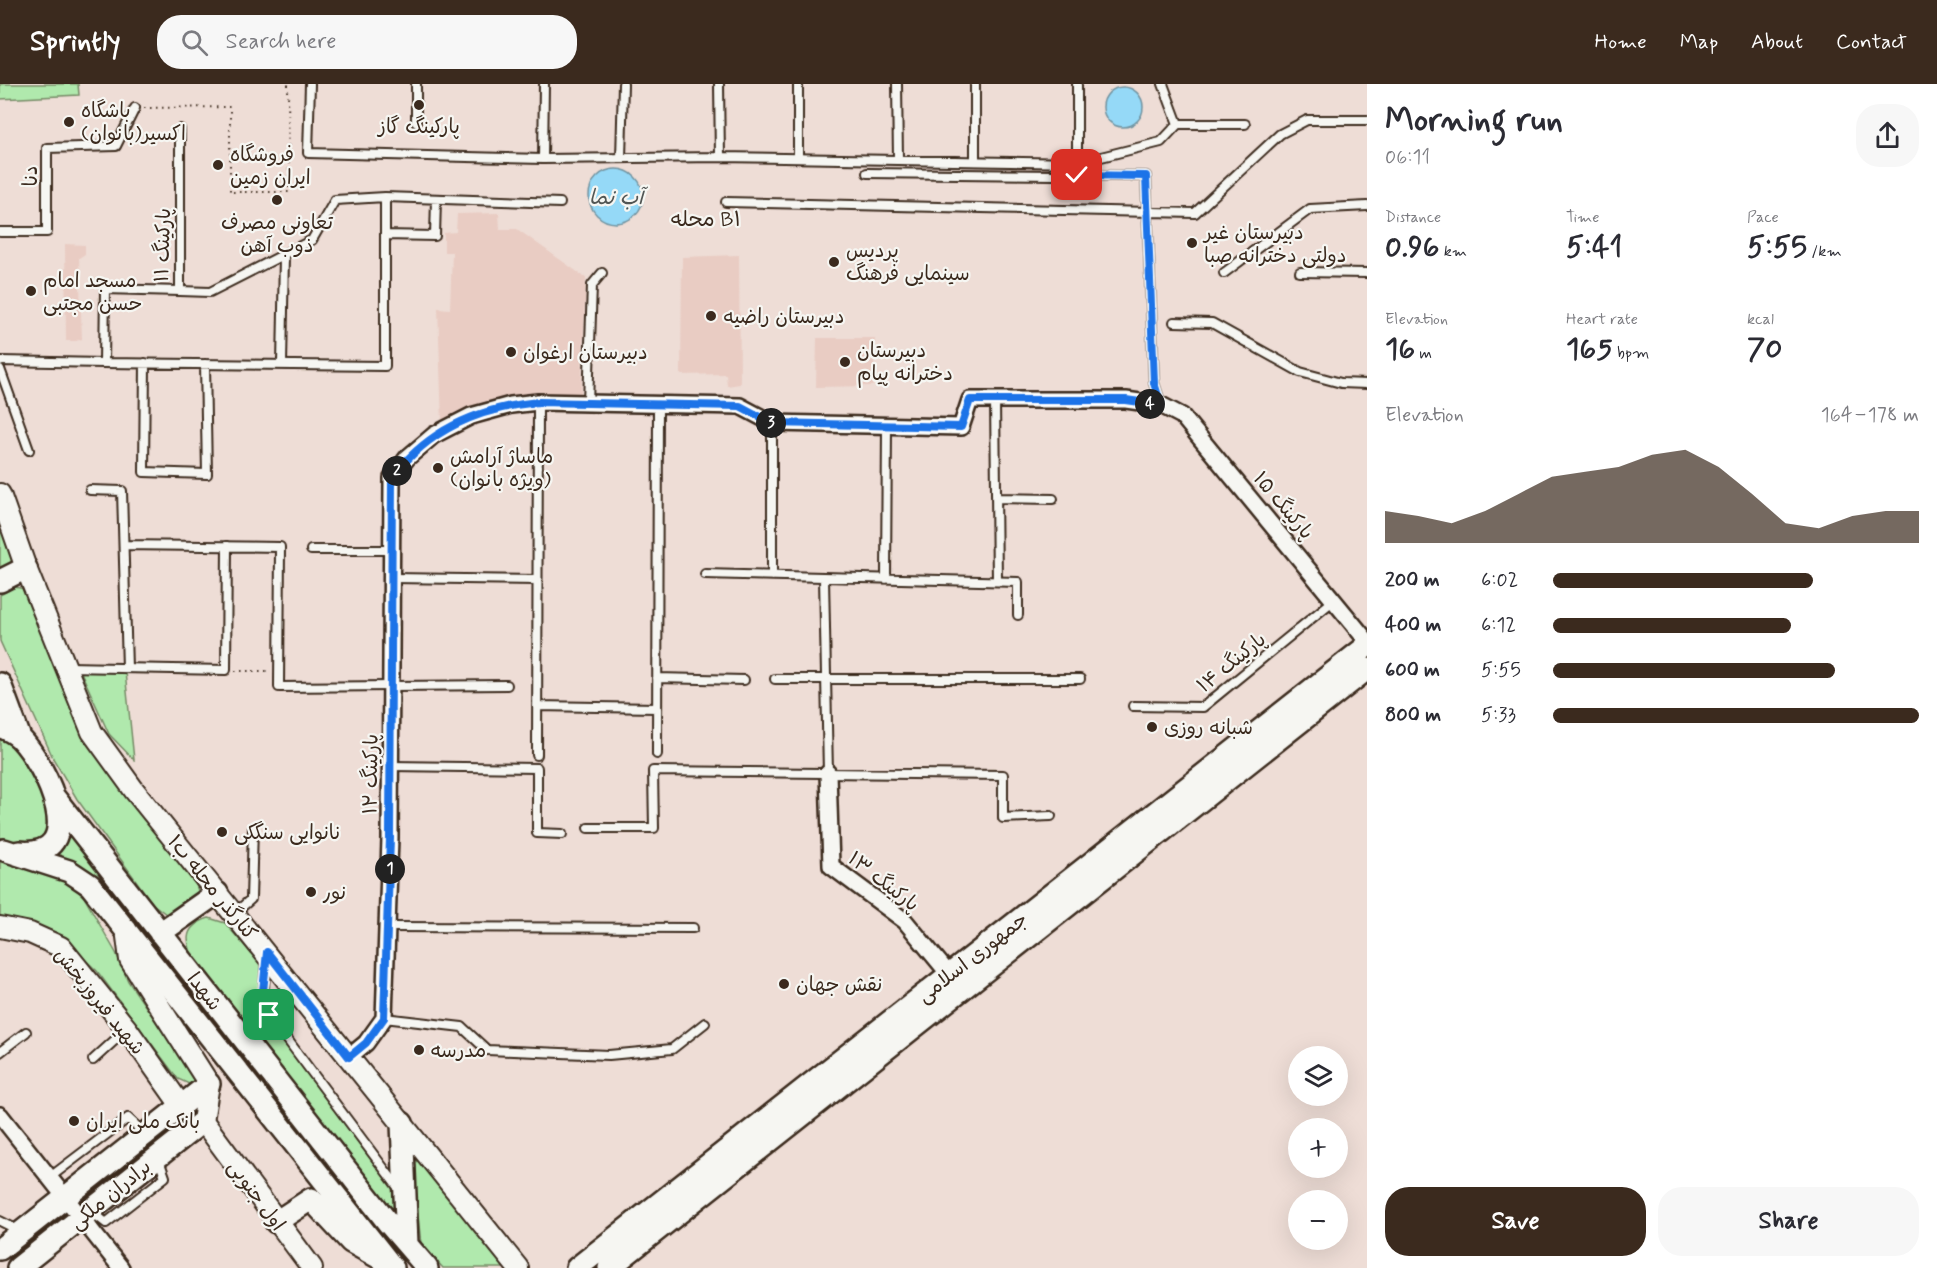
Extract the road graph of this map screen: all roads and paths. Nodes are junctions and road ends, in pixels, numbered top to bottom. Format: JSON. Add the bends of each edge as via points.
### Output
{"nodes":[{"id":1,"x":288,"y":84,"type":"edge"},
{"id":2,"x":310,"y":84,"type":"edge"},
{"id":3,"x":416,"y":84,"type":"edge"},
{"id":4,"x":544,"y":84,"type":"edge"},
{"id":5,"x":623,"y":84,"type":"edge"},
{"id":6,"x":719,"y":84,"type":"edge"},
{"id":7,"x":798,"y":84,"type":"edge"},
{"id":8,"x":897,"y":84,"type":"edge"},
{"id":9,"x":975,"y":84,"type":"edge"},
{"id":10,"x":1077,"y":84,"type":"edge"},
{"id":11,"x":1163,"y":84,"type":"edge"},
{"id":12,"x":135,"y":108,"type":"joint"},
{"id":13,"x":1367,"y":120,"type":"edge"},
{"id":14,"x":416,"y":122,"type":"dead end"},
{"id":15,"x":1178,"y":124,"type":"junction"},
{"id":16,"x":1245,"y":124,"type":"dead end"},
{"id":17,"x":180,"y":129,"type":"dead end"},
{"id":18,"x":720,"y":157,"type":"junction"},
{"id":19,"x":621,"y":158,"type":"junction"},
{"id":20,"x":798,"y":158,"type":"junction"},
{"id":21,"x":543,"y":159,"type":"junction"},
{"id":22,"x":898,"y":159,"type":"junction"},
{"id":23,"x":975,"y":161,"type":"junction"},
{"id":24,"x":1077,"y":163,"type":"junction"},
{"id":25,"x":867,"y":173,"type":"dead end"},
{"id":26,"x":385,"y":197,"type":"junction"},
{"id":27,"x":436,"y":199,"type":"junction"},
{"id":28,"x":726,"y":202,"type":"dead end"},
{"id":29,"x":560,"y":203,"type":"dead end"},
{"id":30,"x":1367,"y":206,"type":"edge"},
{"id":31,"x":1149,"y":212,"type":"junction"},
{"id":32,"x":0,"y":232,"type":"edge"},
{"id":33,"x":385,"y":235,"type":"junction"},
{"id":34,"x":284,"y":255,"type":"junction"},
{"id":35,"x":1300,"y":272,"type":"dead end"},
{"id":36,"x":602,"y":273,"type":"dead end"},
{"id":37,"x":1224,"y":273,"type":"dead end"},
{"id":38,"x":1367,"y":273,"type":"edge"},
{"id":39,"x":180,"y":291,"type":"junction"},
{"id":40,"x":1174,"y":322,"type":"dead end"},
{"id":41,"x":0,"y":361,"type":"edge"},
{"id":42,"x":104,"y":363,"type":"junction"},
{"id":43,"x":145,"y":363,"type":"junction"},
{"id":44,"x":205,"y":364,"type":"junction"},
{"id":45,"x":282,"y":365,"type":"junction"},
{"id":46,"x":0,"y":369,"type":"edge"},
{"id":47,"x":1367,"y":384,"type":"edge"},
{"id":48,"x":995,"y":400,"type":"junction"},
{"id":49,"x":538,"y":402,"type":"junction"},
{"id":50,"x":588,"y":403,"type":"junction"},
{"id":51,"x":658,"y":404,"type":"junction"},
{"id":52,"x":1161,"y":405,"type":"junction"},
{"id":53,"x":772,"y":423,"type":"junction"},
{"id":54,"x":887,"y":426,"type":"junction"},
{"id":55,"x":29,"y":450,"type":"dead end"},
{"id":56,"x":90,"y":490,"type":"dead end"},
{"id":57,"x":0,"y":494,"type":"edge"},
{"id":58,"x":996,"y":498,"type":"junction"},
{"id":59,"x":1053,"y":500,"type":"dead end"},
{"id":60,"x":124,"y":545,"type":"junction"},
{"id":61,"x":227,"y":546,"type":"junction"},
{"id":62,"x":311,"y":550,"type":"dead end"},
{"id":63,"x":393,"y":550,"type":"junction"},
{"id":64,"x":26,"y":568,"type":"junction"},
{"id":65,"x":705,"y":574,"type":"dead end"},
{"id":66,"x":772,"y":576,"type":"junction"},
{"id":67,"x":393,"y":578,"type":"junction"},
{"id":68,"x":824,"y":578,"type":"junction"},
{"id":69,"x":886,"y":579,"type":"junction"},
{"id":70,"x":537,"y":580,"type":"junction"},
{"id":71,"x":0,"y":581,"type":"edge"},
{"id":72,"x":997,"y":581,"type":"junction"},
{"id":73,"x":1334,"y":600,"type":"junction"},
{"id":74,"x":1018,"y":615,"type":"dead end"},
{"id":75,"x":1367,"y":640,"type":"edge"},
{"id":76,"x":1367,"y":646,"type":"edge"},
{"id":77,"x":65,"y":667,"type":"junction"},
{"id":78,"x":127,"y":668,"type":"junction"},
{"id":79,"x":1367,"y":669,"type":"edge"},
{"id":80,"x":226,"y":670,"type":"junction"},
{"id":81,"x":279,"y":672,"type":"junction"},
{"id":82,"x":657,"y":678,"type":"junction"},
{"id":83,"x":775,"y":679,"type":"dead end"},
{"id":84,"x":1080,"y":679,"type":"dead end"},
{"id":85,"x":744,"y":680,"type":"dead end"},
{"id":86,"x":826,"y":680,"type":"junction"},
{"id":87,"x":0,"y":684,"type":"edge"},
{"id":88,"x":507,"y":685,"type":"dead end"},
{"id":89,"x":392,"y":686,"type":"junction"},
{"id":90,"x":537,"y":706,"type":"junction"},
{"id":91,"x":1133,"y":706,"type":"dead end"},
{"id":92,"x":657,"y":708,"type":"junction"},
{"id":93,"x":0,"y":726,"type":"edge"},
{"id":94,"x":20,"y":738,"type":"junction"},
{"id":95,"x":1260,"y":742,"type":"junction"},
{"id":96,"x":657,"y":754,"type":"dead end"},
{"id":97,"x":537,"y":755,"type":"dead end"},
{"id":98,"x":391,"y":766,"type":"junction"},
{"id":99,"x":828,"y":773,"type":"junction"},
{"id":100,"x":54,"y":796,"type":"junction"},
{"id":101,"x":1051,"y":816,"type":"dead end"},
{"id":102,"x":253,"y":828,"type":"dead end"},
{"id":103,"x":588,"y":828,"type":"dead end"},
{"id":104,"x":562,"y":834,"type":"dead end"},
{"id":105,"x":2,"y":850,"type":"edge"},
{"id":106,"x":218,"y":893,"type":"junction"},
{"id":107,"x":235,"y":913,"type":"junction"},
{"id":108,"x":0,"y":927,"type":"edge"},
{"id":109,"x":389,"y":927,"type":"junction"},
{"id":110,"x":693,"y":928,"type":"dead end"},
{"id":111,"x":126,"y":929,"type":"junction"},
{"id":112,"x":160,"y":933,"type":"junction"},
{"id":113,"x":267,"y":952,"type":"junction"},
{"id":114,"x":948,"y":973,"type":"junction"},
{"id":115,"x":384,"y":1018,"type":"junction"},
{"id":116,"x":705,"y":1023,"type":"dead end"},
{"id":117,"x":127,"y":1029,"type":"junction"},
{"id":118,"x":26,"y":1032,"type":"dead end"},
{"id":119,"x":0,"y":1052,"type":"edge"},
{"id":120,"x":349,"y":1057,"type":"junction"},
{"id":121,"x":93,"y":1060,"type":"dead end"},
{"id":122,"x":209,"y":1084,"type":"junction"},
{"id":123,"x":180,"y":1104,"type":"junction"},
{"id":124,"x":0,"y":1115,"type":"edge"},
{"id":125,"x":203,"y":1121,"type":"junction"},
{"id":126,"x":402,"y":1123,"type":"junction"},
{"id":127,"x":144,"y":1133,"type":"junction"},
{"id":128,"x":49,"y":1178,"type":"junction"},
{"id":129,"x":405,"y":1196,"type":"junction"},
{"id":130,"x":66,"y":1199,"type":"junction"},
{"id":131,"x":86,"y":1215,"type":"junction"},
{"id":132,"x":0,"y":1221,"type":"edge"},
{"id":133,"x":276,"y":1222,"type":"junction"},
{"id":134,"x":22,"y":1232,"type":"junction"},
{"id":135,"x":407,"y":1245,"type":"junction"},
{"id":136,"x":0,"y":1248,"type":"edge"},
{"id":137,"x":391,"y":1266,"type":"edge"},
{"id":138,"x":18,"y":1268,"type":"edge"},
{"id":139,"x":121,"y":1268,"type":"edge"},
{"id":140,"x":312,"y":1268,"type":"edge"},
{"id":141,"x":427,"y":1268,"type":"edge"},
{"id":142,"x":518,"y":1268,"type":"edge"},
{"id":143,"x":577,"y":1268,"type":"edge"},
{"id":144,"x":609,"y":1268,"type":"edge"}],
"edges":[{"from":1,"to":12,"type":"path","via":[[289,192],[230,192],[230,107]]},
{"from":2,"to":21,"type":"lane","via":[[308,153]]},
{"from":3,"to":14,"type":"lane"},
{"from":4,"to":21,"type":"lane"},
{"from":5,"to":19,"type":"lane"},
{"from":6,"to":18,"type":"lane"},
{"from":7,"to":20,"type":"lane"},
{"from":8,"to":22,"type":"lane"},
{"from":9,"to":23,"type":"lane"},
{"from":10,"to":24,"type":"lane"},
{"from":11,"to":15,"type":"lane"},
{"from":12,"to":32,"type":"lane","name":"دنا","via":[[116,146],[47,148],[47,232]]},
{"from":13,"to":31,"type":"lane","via":[[1307,120],[1280,134],[1196,213]]},
{"from":15,"to":16,"type":"lane"},
{"from":15,"to":24,"type":"lane","via":[[1161,142]]},
{"from":17,"to":39,"type":"lane","name":"پارکینگ ۱۱"},
{"from":18,"to":19,"type":"lane"},
{"from":18,"to":20,"type":"lane"},
{"from":19,"to":21,"type":"lane"},
{"from":20,"to":22,"type":"lane"},
{"from":22,"to":23,"type":"lane"},
{"from":23,"to":24,"type":"lane"},
{"from":25,"to":31,"type":"lane","via":[[1146,176]]},
{"from":26,"to":27,"type":"lane"},
{"from":26,"to":33,"type":"lane"},
{"from":26,"to":34,"type":"lane","via":[[335,200],[312,240]]},
{"from":27,"to":29,"type":"lane"},
{"from":27,"to":33,"type":"lane","via":[[435,236]]},
{"from":28,"to":31,"type":"lane"},
{"from":30,"to":37,"type":"lane","via":[[1310,209]]},
{"from":31,"to":52,"type":"lane","via":[[1154,383]]},
{"from":33,"to":45,"type":"lane","via":[[385,366]]},
{"from":34,"to":39,"type":"lane","via":[[210,292]]},
{"from":34,"to":45,"type":"lane"},
{"from":35,"to":38,"type":"lane"},
{"from":36,"to":50,"type":"lane","via":[[592,285]]},
{"from":39,"to":42,"type":"lane","name":"پارکینگ ۱۱","via":[[105,289]]},
{"from":40,"to":47,"type":"lane","via":[[1212,323],[1300,372],[1341,383]]},
{"from":41,"to":42,"type":"lane"},
{"from":42,"to":43,"type":"lane"},
{"from":43,"to":44,"type":"lane"},
{"from":43,"to":44,"type":"lane","via":[[144,472],[207,474]]},
{"from":44,"to":45,"type":"lane"},
{"from":46,"to":55,"type":"lane"},
{"from":48,"to":52,"type":"street","via":[[1126,400]]},
{"from":48,"to":54,"type":"street","via":[[970,400],[961,427]]},
{"from":48,"to":58,"type":"lane"},
{"from":49,"to":50,"type":"street"},
{"from":49,"to":63,"type":"street","name":"پارکینگ ۱۲","via":[[471,416],[434,435],[407,458],[392,478]]},
{"from":49,"to":70,"type":"lane"},
{"from":50,"to":51,"type":"street"},
{"from":51,"to":53,"type":"street","via":[[740,406]]},
{"from":51,"to":82,"type":"lane"},
{"from":52,"to":73,"type":"street","name":"پارکینگ ۱۵","via":[[1182,416]]},
{"from":53,"to":54,"type":"street"},
{"from":53,"to":66,"type":"lane"},
{"from":54,"to":69,"type":"lane"},
{"from":56,"to":60,"type":"lane","via":[[122,491]]},
{"from":57,"to":64,"type":"street","name":"کنارگذر محله ب۱"},
{"from":58,"to":59,"type":"lane"},
{"from":58,"to":72,"type":"lane"},
{"from":60,"to":61,"type":"lane"},
{"from":60,"to":78,"type":"lane"},
{"from":61,"to":80,"type":"lane"},
{"from":61,"to":81,"type":"lane","via":[[280,547]]},
{"from":62,"to":63,"type":"lane"},
{"from":63,"to":67,"type":"street","name":"پارکینگ ۱۲"},
{"from":64,"to":71,"type":"main road"},
{"from":64,"to":77,"type":"street","name":"کنارگذر محله ب۱"},
{"from":65,"to":66,"type":"lane"},
{"from":66,"to":68,"type":"lane"},
{"from":67,"to":70,"type":"lane"},
{"from":67,"to":89,"type":"street","name":"پارکینگ ۱۲"},
{"from":68,"to":69,"type":"lane"},
{"from":68,"to":86,"type":"lane"},
{"from":69,"to":72,"type":"lane"},
{"from":70,"to":90,"type":"lane"},
{"from":72,"to":74,"type":"lane","via":[[1018,582]]},
{"from":73,"to":75,"type":"street","name":"پارکینگ ۱۵"},
{"from":73,"to":91,"type":"lane","name":"پارکینگ ۱۴","via":[[1203,707]]},
{"from":76,"to":95,"type":"main road","name":"جمهوری اسلامی"},
{"from":77,"to":78,"type":"lane"},
{"from":77,"to":106,"type":"street","name":"کنارگذر محله ب۱","via":[[92,732]]},
{"from":78,"to":80,"type":"lane"},
{"from":79,"to":95,"type":"main road","name":"جمهوری اسلامی"},
{"from":80,"to":81,"type":"path"},
{"from":81,"to":89,"type":"lane","via":[[279,687]]},
{"from":82,"to":85,"type":"lane"},
{"from":82,"to":92,"type":"lane"},
{"from":83,"to":86,"type":"lane"},
{"from":84,"to":86,"type":"lane"},
{"from":86,"to":99,"type":"lane"},
{"from":87,"to":94,"type":"main road"},
{"from":88,"to":89,"type":"lane"},
{"from":89,"to":98,"type":"street","name":"پارکینگ ۱۲"},
{"from":90,"to":92,"type":"lane"},
{"from":90,"to":97,"type":"lane"},
{"from":92,"to":96,"type":"lane"},
{"from":93,"to":94,"type":"main road"},
{"from":94,"to":100,"type":"main road"},
{"from":95,"to":114,"type":"main road","name":"جمهوری اسلامی"},
{"from":95,"to":144,"type":"main road","name":"جمهوری اسلامی"},
{"from":98,"to":104,"type":"lane","via":[[537,768],[537,833]]},
{"from":98,"to":109,"type":"street","name":"پارکینگ ۱۲"},
{"from":99,"to":101,"type":"lane","via":[[1003,775],[1003,819]]},
{"from":99,"to":103,"type":"lane","via":[[653,771],[654,828]]},
{"from":99,"to":114,"type":"street","name":"پارکینگ ۱۳","via":[[831,866],[905,921]]},
{"from":100,"to":105,"type":"main road","via":[[60,814],[52,843],[44,850],[29,853]]},
{"from":100,"to":112,"type":"main road","name":"شهدا"},
{"from":102,"to":107,"type":"lane","via":[[250,899]]},
{"from":105,"to":111,"type":"main road","name":"شهدا","via":[[80,876]]},
{"from":106,"to":107,"type":"street","name":"کنارگذر محله ب۱"},
{"from":106,"to":112,"type":"main road"},
{"from":107,"to":113,"type":"street","name":"کنارگذر محله ب۱"},
{"from":108,"to":117,"type":"street","name":"شهید فیروزبخش","via":[[30,933],[61,947]]},
{"from":109,"to":110,"type":"lane"},
{"from":109,"to":115,"type":"street","name":"پارکینگ ۱۲"},
{"from":111,"to":122,"type":"street","via":[[130,960]]},
{"from":111,"to":137,"type":"main road","name":"شهدا"},
{"from":112,"to":135,"type":"main road","name":"شهدا"},
{"from":113,"to":120,"type":"street","name":"کنارگذر محله ب۱"},
{"from":113,"to":129,"type":"lane","via":[[262,1001],[269,1015]]},
{"from":114,"to":143,"type":"main road","name":"جمهوری اسلامی","via":[[839,1064]]},
{"from":115,"to":116,"type":"lane","via":[[462,1027],[487,1050],[609,1055],[672,1049]]},
{"from":115,"to":120,"type":"street","via":[[366,1043]]},
{"from":117,"to":121,"type":"lane"},
{"from":117,"to":123,"type":"street","name":"شهید فیروزبخش"},
{"from":118,"to":119,"type":"lane"},
{"from":120,"to":126,"type":"street","name":"کنارگذر محله ب۱"},
{"from":122,"to":123,"type":"main road","name":"برادران ملکی"},
{"from":122,"to":125,"type":"street"},
{"from":123,"to":127,"type":"main road","name":"برادران ملکی"},
{"from":124,"to":128,"type":"street"},
{"from":125,"to":131,"type":"main road","name":"برادران ملکی"},
{"from":125,"to":133,"type":"street","name":"اول جنوبی"},
{"from":126,"to":129,"type":"main road"},
{"from":126,"to":142,"type":"street","name":"کنارگذر محله ب۱"},
{"from":127,"to":128,"type":"lane","via":[[128,1118]]},
{"from":127,"to":130,"type":"main road","name":"برادران ملکی"},
{"from":128,"to":130,"type":"street"},
{"from":129,"to":135,"type":"main road"},
{"from":130,"to":131,"type":"street"},
{"from":130,"to":134,"type":"main road","name":"برادران ملکی"},
{"from":131,"to":138,"type":"main road","name":"برادران ملکی","via":[[42,1254]]},
{"from":131,"to":139,"type":"street"},
{"from":132,"to":134,"type":"lane"},
{"from":133,"to":137,"type":"main road","via":[[311,1199],[351,1242]]},
{"from":133,"to":140,"type":"street","name":"اول جنوبی"},
{"from":134,"to":136,"type":"main road","name":"برادران ملکی"},
{"from":135,"to":141,"type":"main road","name":"شهدا"}]}
